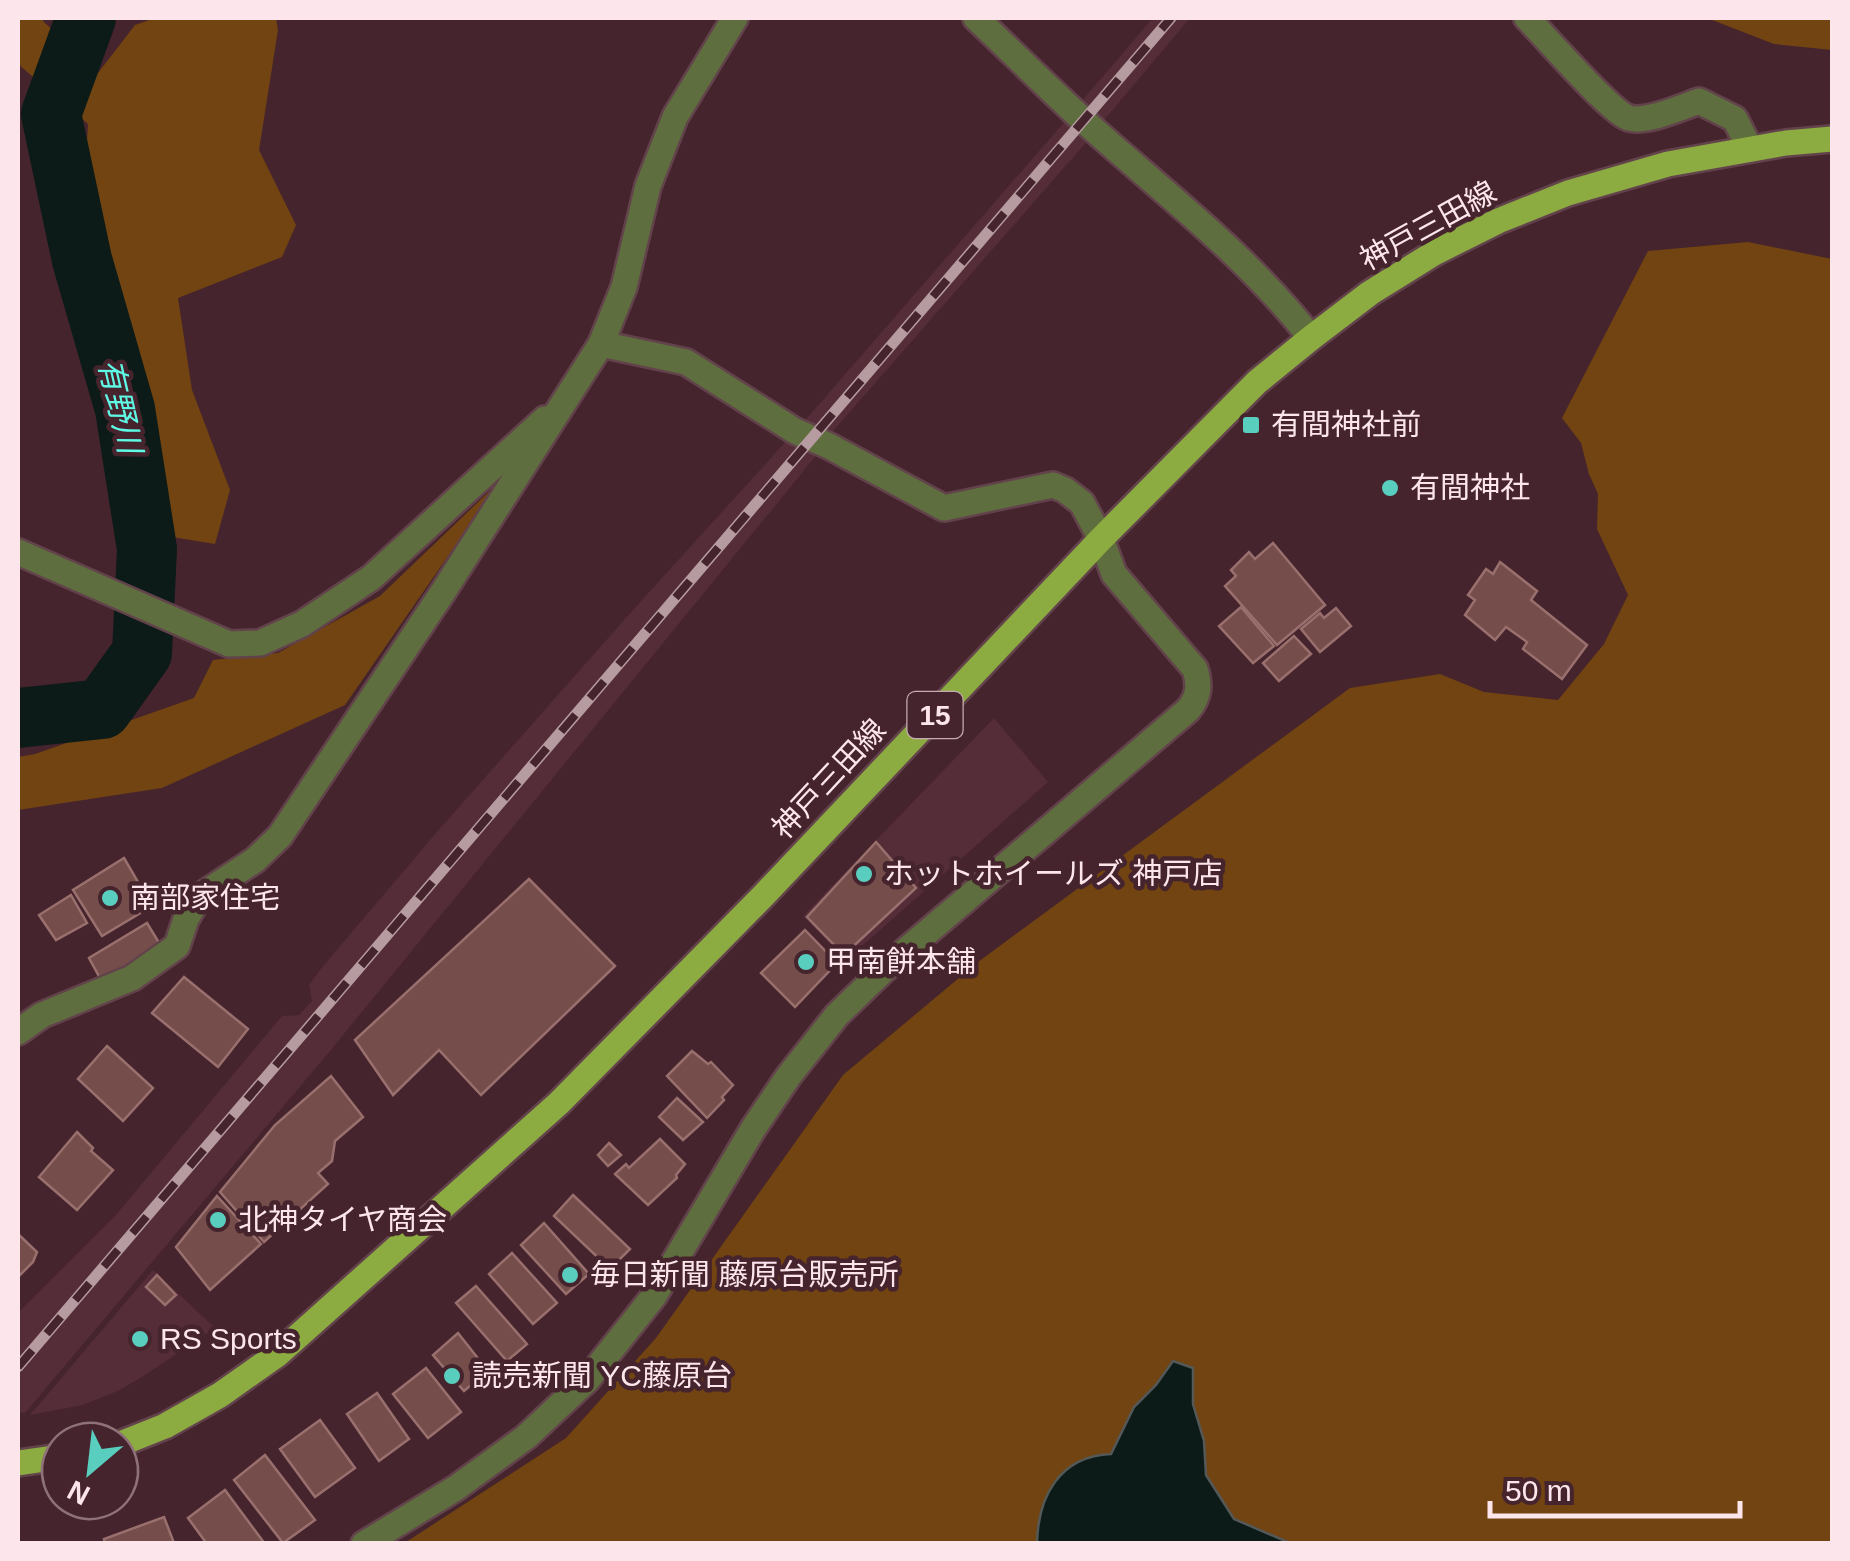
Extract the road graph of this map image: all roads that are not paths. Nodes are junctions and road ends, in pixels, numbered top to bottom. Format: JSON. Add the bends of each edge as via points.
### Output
{"nodes":[{"id":1,"x":735,"y":18,"type":"edge"},
{"id":2,"x":976,"y":18,"type":"edge"},
{"id":3,"x":1527,"y":18,"type":"edge"},
{"id":4,"x":1832,"y":139,"type":"edge"},
{"id":5,"x":1750,"y":149,"type":"junction"},
{"id":6,"x":1311,"y":338,"type":"junction"},
{"id":7,"x":601,"y":344,"type":"junction"},
{"id":8,"x":568,"y":400,"type":"junction"},
{"id":9,"x":1101,"y":539,"type":"junction"},
{"id":10,"x":18,"y":552,"type":"edge"},
{"id":11,"x":18,"y":1032,"type":"edge"},
{"id":12,"x":140,"y":1436,"type":"edge"},
{"id":13,"x":364,"y":1544,"type":"edge"}],
"edges":[{"from":1,"to":7,"type":"street","via":[[675,117]]},
{"from":2,"to":6,"type":"street","via":[[1252,272]]},
{"from":3,"to":5,"type":"street","via":[[1629,118],[1699,102],[1735,119]]},
{"from":4,"to":5,"type":"main road","name":"神戸三田線","number":"15"},
{"from":5,"to":6,"type":"main road","name":"神戸三田線","number":"15","via":[[1652,169],[1498,221],[1436,252]]},
{"from":6,"to":9,"type":"main road","name":"神戸三田線","number":"15","via":[[1257,382]]},
{"from":7,"to":8,"type":"street"},
{"from":7,"to":9,"type":"street","via":[[686,362],[795,430],[944,508],[1053,485],[1082,503]]},
{"from":8,"to":10,"type":"street","via":[[372,578],[260,644],[229,644]]},
{"from":8,"to":11,"type":"street","via":[[280,836],[199,897],[177,946],[132,978],[42,1015]]},
{"from":9,"to":12,"type":"main road","name":"神戸三田線","number":"15","via":[[559,1104],[278,1354]]},
{"from":9,"to":13,"type":"street","via":[[1114,574],[1196,669],[1195,702],[837,1016],[753,1129],[654,1296],[588,1379],[526,1437]]}]}
